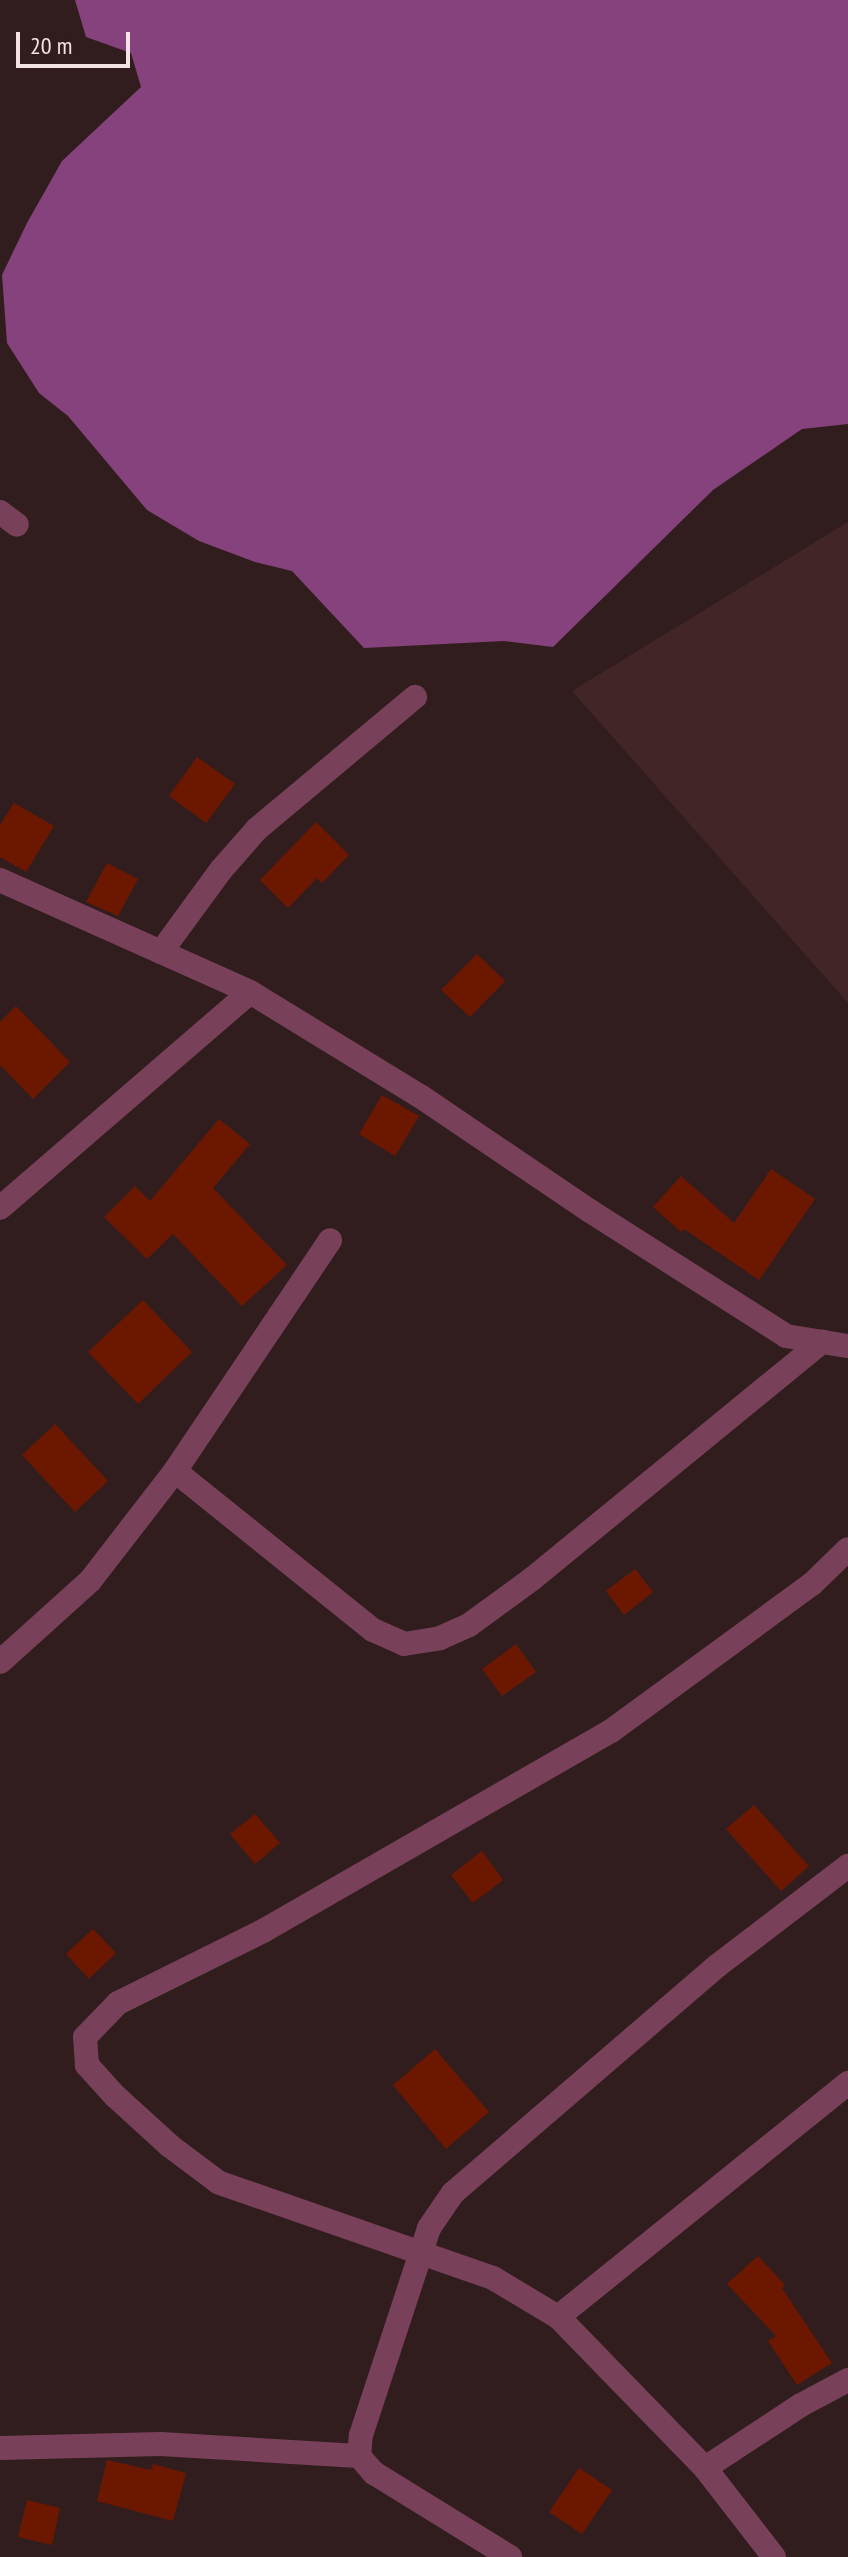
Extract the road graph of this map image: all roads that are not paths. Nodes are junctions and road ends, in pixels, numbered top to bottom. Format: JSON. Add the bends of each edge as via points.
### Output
{"nodes":[{"id":1,"x":415,"y":697,"type":"dead end"},
{"id":2,"x":0,"y":880,"type":"edge"},
{"id":3,"x":161,"y":952,"type":"junction"},
{"id":4,"x":250,"y":992,"type":"junction"},
{"id":5,"x":0,"y":1208,"type":"edge"},
{"id":6,"x":330,"y":1240,"type":"dead end"},
{"id":7,"x":822,"y":1342,"type":"junction"},
{"id":8,"x":848,"y":1346,"type":"edge"},
{"id":9,"x":175,"y":1471,"type":"junction"},
{"id":10,"x":848,"y":1549,"type":"edge"},
{"id":11,"x":0,"y":1662,"type":"edge"},
{"id":12,"x":848,"y":1866,"type":"edge"},
{"id":13,"x":848,"y":2083,"type":"edge"},
{"id":14,"x":420,"y":2254,"type":"junction"},
{"id":15,"x":558,"y":2317,"type":"junction"},
{"id":16,"x":848,"y":2380,"type":"edge"},
{"id":17,"x":0,"y":2448,"type":"edge"},
{"id":18,"x":359,"y":2456,"type":"junction"},
{"id":19,"x":705,"y":2468,"type":"junction"},
{"id":20,"x":510,"y":2557,"type":"edge"},
{"id":21,"x":774,"y":2557,"type":"edge"}],
"edges":[{"from":1,"to":3,"type":"street","via":[[257,829]]},
{"from":2,"to":3,"type":"street"},
{"from":3,"to":4,"type":"street"},
{"from":4,"to":5,"type":"street"},
{"from":4,"to":7,"type":"street","via":[[420,1096],[786,1336]]},
{"from":6,"to":9,"type":"street"},
{"from":7,"to":8,"type":"street"},
{"from":7,"to":9,"type":"street","via":[[532,1579],[469,1625],[440,1638],[404,1644],[373,1630]]},
{"from":9,"to":11,"type":"street","via":[[90,1581]]},
{"from":10,"to":14,"type":"street","via":[[812,1584],[611,1731],[263,1931],[118,2003],[85,2037],[87,2065],[115,2096],[218,2182]]},
{"from":12,"to":14,"type":"street","via":[[717,1966],[453,2193],[429,2228]]},
{"from":13,"to":15,"type":"street"},
{"from":14,"to":15,"type":"street","via":[[493,2278]]},
{"from":14,"to":18,"type":"street","via":[[361,2435]]},
{"from":15,"to":19,"type":"street"},
{"from":16,"to":19,"type":"street"},
{"from":17,"to":18,"type":"street","via":[[161,2444]]},
{"from":18,"to":20,"type":"street","via":[[374,2473]]},
{"from":19,"to":21,"type":"street"}]}
